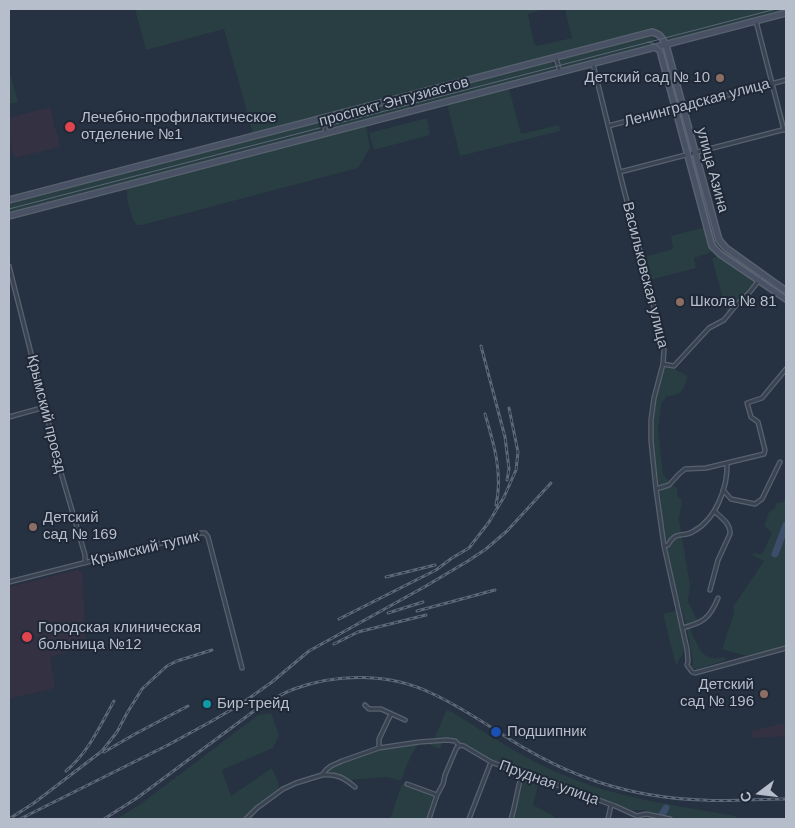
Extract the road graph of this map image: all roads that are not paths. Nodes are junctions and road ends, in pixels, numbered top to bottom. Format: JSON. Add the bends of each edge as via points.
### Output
{"nodes":[{"id":1,"x":786,"y":13,"type":"edge"},
{"id":2,"x":755,"y":21,"type":"junction"},
{"id":3,"x":666,"y":45,"type":"junction"},
{"id":4,"x":656,"y":48,"type":"junction"},
{"id":5,"x":555,"y":57,"type":"junction"},
{"id":6,"x":593,"y":63,"type":"junction"},
{"id":7,"x":560,"y":72,"type":"junction"},
{"id":8,"x":786,"y":80,"type":"edge"},
{"id":9,"x":771,"y":83,"type":"junction"},
{"id":10,"x":683,"y":107,"type":"junction"},
{"id":11,"x":676,"y":108,"type":"junction"},
{"id":12,"x":323,"y":118,"type":"junction"},
{"id":13,"x":608,"y":126,"type":"junction"},
{"id":14,"x":785,"y":129,"type":"edge"},
{"id":15,"x":326,"y":133,"type":"junction"},
{"id":16,"x":695,"y":152,"type":"junction"},
{"id":17,"x":688,"y":154,"type":"junction"},
{"id":18,"x":620,"y":172,"type":"junction"},
{"id":19,"x":9,"y":200,"type":"edge"},
{"id":20,"x":9,"y":216,"type":"edge"},
{"id":21,"x":9,"y":266,"type":"edge"},
{"id":22,"x":764,"y":275,"type":"junction"},
{"id":23,"x":759,"y":280,"type":"junction"},
{"id":24,"x":786,"y":291,"type":"edge"},
{"id":25,"x":786,"y":299,"type":"edge"},
{"id":26,"x":663,"y":364,"type":"junction"},
{"id":27,"x":786,"y":369,"type":"edge"},
{"id":28,"x":45,"y":407,"type":"junction"},
{"id":29,"x":9,"y":417,"type":"edge"},
{"id":30,"x":780,"y":462,"type":"dead end"},
{"id":31,"x":726,"y":463,"type":"junction"},
{"id":32,"x":656,"y":489,"type":"junction"},
{"id":33,"x":723,"y":490,"type":"junction"},
{"id":34,"x":714,"y":511,"type":"junction"},
{"id":35,"x":664,"y":546,"type":"junction"},
{"id":36,"x":85,"y":563,"type":"junction"},
{"id":37,"x":9,"y":582,"type":"edge"},
{"id":38,"x":710,"y":590,"type":"dead end"},
{"id":39,"x":718,"y":598,"type":"dead end"},
{"id":40,"x":682,"y":628,"type":"junction"},
{"id":41,"x":786,"y":648,"type":"edge"},
{"id":42,"x":242,"y":668,"type":"dead end"},
{"id":43,"x":365,"y":705,"type":"dead end"},
{"id":44,"x":390,"y":714,"type":"junction"},
{"id":45,"x":405,"y":720,"type":"dead end"},
{"id":46,"x":459,"y":745,"type":"junction"},
{"id":47,"x":379,"y":748,"type":"junction"},
{"id":48,"x":491,"y":762,"type":"junction"},
{"id":49,"x":522,"y":774,"type":"junction"},
{"id":50,"x":322,"y":775,"type":"junction"},
{"id":51,"x":407,"y":784,"type":"dead end"},
{"id":52,"x":355,"y":787,"type":"dead end"},
{"id":53,"x":437,"y":795,"type":"junction"},
{"id":54,"x":611,"y":805,"type":"junction"},
{"id":55,"x":637,"y":818,"type":"edge"},
{"id":56,"x":246,"y":819,"type":"edge"},
{"id":57,"x":429,"y":819,"type":"edge"},
{"id":58,"x":469,"y":819,"type":"edge"},
{"id":59,"x":511,"y":819,"type":"edge"},
{"id":60,"x":608,"y":819,"type":"edge"},
{"id":61,"x":670,"y":819,"type":"edge"}],
"edges":[{"from":1,"to":2,"type":"main road","name":"проспект Энтузиастов"},
{"from":2,"to":3,"type":"main road","name":"проспект Энтузиастов"},
{"from":2,"to":9,"type":"street"},
{"from":3,"to":4,"type":"main road","name":"проспект Энтузиастов"},
{"from":3,"to":5,"type":"main road","name":"проспект Энтузиастов","via":[[659,34],[652,32]]},
{"from":3,"to":10,"type":"main road","name":"улица Азина"},
{"from":4,"to":6,"type":"main road","name":"проспект Энтузиастов"},
{"from":4,"to":11,"type":"main road","name":"улица Азина","via":[[660,50]]},
{"from":5,"to":7,"type":"street"},
{"from":5,"to":12,"type":"main road","name":"проспект Энтузиастов"},
{"from":6,"to":7,"type":"main road","name":"проспект Энтузиастов"},
{"from":6,"to":13,"type":"street","name":"Васильковская улица"},
{"from":7,"to":15,"type":"main road","name":"проспект Энтузиастов"},
{"from":8,"to":9,"type":"street","name":"Ленинградская улица"},
{"from":9,"to":10,"type":"street","name":"Ленинградская улица"},
{"from":9,"to":14,"type":"street"},
{"from":10,"to":11,"type":"street","name":"Ленинградская улица"},
{"from":10,"to":16,"type":"main road","name":"улица Азина"},
{"from":11,"to":13,"type":"street","name":"Ленинградская улица"},
{"from":11,"to":17,"type":"main road","name":"улица Азина"},
{"from":12,"to":15,"type":"street"},
{"from":12,"to":19,"type":"main road","name":"проспект Энтузиастов"},
{"from":13,"to":18,"type":"street","name":"Васильковская улица"},
{"from":14,"to":16,"type":"street"},
{"from":15,"to":20,"type":"main road","name":"проспект Энтузиастов"},
{"from":16,"to":17,"type":"street"},
{"from":16,"to":22,"type":"main road","name":"улица Азина","via":[[719,240]]},
{"from":17,"to":18,"type":"street"},
{"from":17,"to":23,"type":"main road","name":"улица Азина","via":[[714,249]]},
{"from":18,"to":26,"type":"street","name":"Васильковская улица","via":[[664,350]]},
{"from":21,"to":28,"type":"street","name":"Крымский проезд"},
{"from":22,"to":23,"type":"street"},
{"from":22,"to":24,"type":"main road","name":"улица Азина"},
{"from":23,"to":25,"type":"main road","name":"улица Азина"},
{"from":23,"to":26,"type":"street","via":[[724,320],[709,328],[674,366]]},
{"from":26,"to":32,"type":"street","name":"Васильковская улица","via":[[650,420]]},
{"from":27,"to":31,"type":"street","via":[[762,398],[747,403],[751,417],[758,422],[764,454]]},
{"from":28,"to":29,"type":"street"},
{"from":28,"to":36,"type":"street","name":"Крымский проезд"},
{"from":30,"to":33,"type":"street","via":[[762,498],[755,504],[731,499]]},
{"from":31,"to":32,"type":"street","via":[[685,469],[669,485]]},
{"from":31,"to":33,"type":"street"},
{"from":32,"to":35,"type":"street","name":"Васильковская улица"},
{"from":33,"to":34,"type":"street"},
{"from":34,"to":35,"type":"street","via":[[695,531],[677,535]]},
{"from":34,"to":38,"type":"street","via":[[726,522],[730,534],[718,560]]},
{"from":35,"to":40,"type":"street","name":"Васильковская улица"},
{"from":36,"to":37,"type":"street","name":"Крымский тупик"},
{"from":36,"to":42,"type":"street","name":"Крымский тупик","via":[[205,534]]},
{"from":39,"to":40,"type":"street","via":[[705,619]]},
{"from":40,"to":41,"type":"street","name":"Васильковская улица","via":[[688,665],[695,673]]},
{"from":43,"to":44,"type":"street"},
{"from":44,"to":45,"type":"street"},
{"from":44,"to":47,"type":"street","via":[[379,739]]},
{"from":46,"to":47,"type":"street","name":"Прудная улица","via":[[455,741],[433,740]]},
{"from":46,"to":48,"type":"street","name":"Прудная улица"},
{"from":46,"to":53,"type":"street"},
{"from":47,"to":50,"type":"street","name":"Прудная улица","via":[[336,763]]},
{"from":48,"to":49,"type":"street","name":"Прудная улица"},
{"from":48,"to":58,"type":"street"},
{"from":49,"to":54,"type":"street","name":"Прудная улица"},
{"from":49,"to":59,"type":"street"},
{"from":50,"to":52,"type":"street","via":[[336,775]]},
{"from":50,"to":56,"type":"street","via":[[283,789]]},
{"from":51,"to":53,"type":"street"},
{"from":53,"to":57,"type":"street"},
{"from":54,"to":55,"type":"street","name":"Прудная улица"},
{"from":54,"to":60,"type":"street"},
{"from":55,"to":61,"type":"street","name":"Прудная улица","via":[[646,814]]}]}
